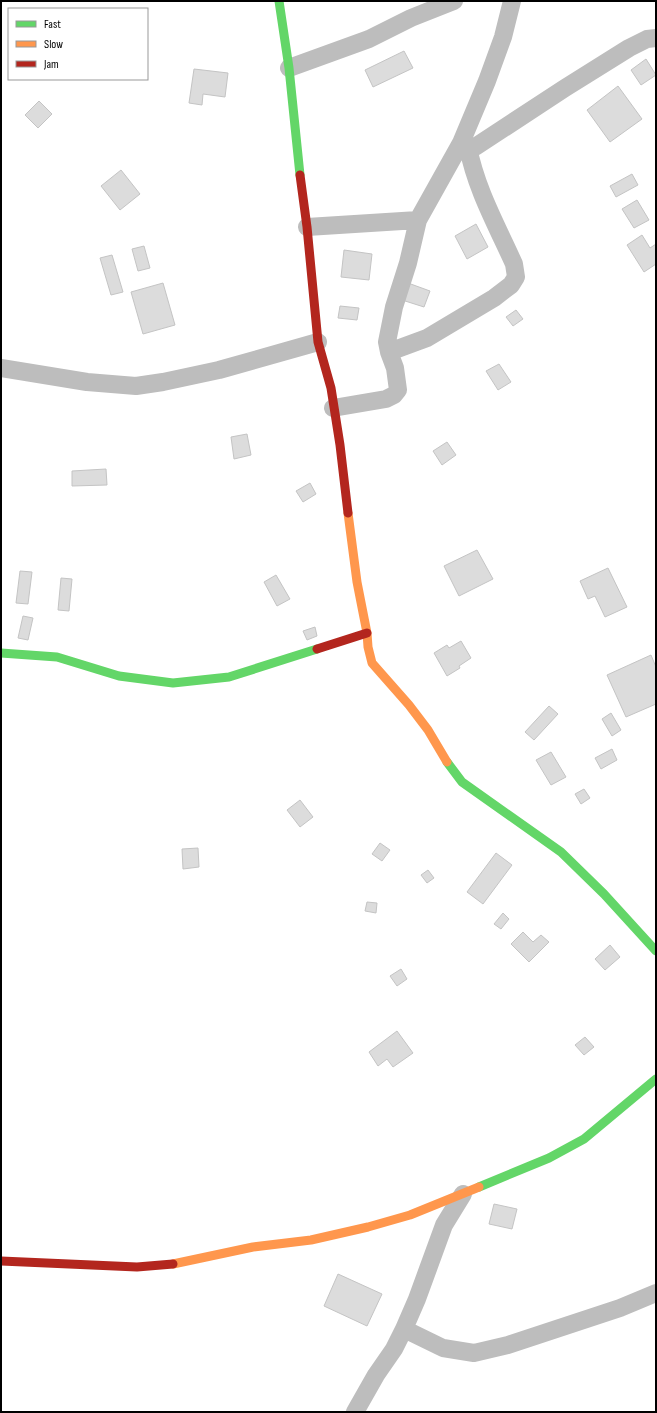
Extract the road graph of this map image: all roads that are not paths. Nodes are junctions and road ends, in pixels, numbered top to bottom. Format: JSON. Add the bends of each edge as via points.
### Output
{"nodes":[{"id":1,"x":279,"y":1,"type":"edge"},
{"id":2,"x":454,"y":1,"type":"edge"},
{"id":3,"x":512,"y":1,"type":"edge"},
{"id":4,"x":656,"y":38,"type":"edge"},
{"id":5,"x":289,"y":68,"type":"junction"},
{"id":6,"x":465,"y":145,"type":"junction"},
{"id":7,"x":418,"y":220,"type":"junction"},
{"id":8,"x":307,"y":227,"type":"junction"},
{"id":9,"x":318,"y":342,"type":"junction"},
{"id":10,"x":389,"y":352,"type":"junction"},
{"id":11,"x":1,"y":368,"type":"edge"},
{"id":12,"x":333,"y":408,"type":"junction"},
{"id":13,"x":367,"y":632,"type":"junction"},
{"id":14,"x":1,"y":653,"type":"edge"},
{"id":15,"x":656,"y":951,"type":"edge"},
{"id":16,"x":656,"y":1079,"type":"edge"},
{"id":17,"x":464,"y":1194,"type":"junction"},
{"id":18,"x":1,"y":1261,"type":"edge"},
{"id":19,"x":656,"y":1293,"type":"edge"},
{"id":20,"x":404,"y":1329,"type":"junction"},
{"id":21,"x":355,"y":1412,"type":"edge"}],
"edges":[{"from":1,"to":5,"type":"street"},
{"from":2,"to":5,"type":"street","via":[[411,18],[369,39]]},
{"from":3,"to":6,"type":"street","via":[[503,37]]},
{"from":4,"to":6,"type":"street","via":[[647,39],[629,48],[475,147]]},
{"from":5,"to":8,"type":"street"},
{"from":6,"to":7,"type":"street"},
{"from":6,"to":10,"type":"street","via":[[478,186],[514,264],[516,277],[511,285],[494,298],[427,338]]},
{"from":7,"to":8,"type":"street"},
{"from":7,"to":10,"type":"street","via":[[391,319],[387,342]]},
{"from":8,"to":9,"type":"street"},
{"from":9,"to":11,"type":"street","via":[[219,370],[136,386],[87,382]]},
{"from":9,"to":12,"type":"street","via":[[331,388]]},
{"from":10,"to":12,"type":"street","via":[[395,368],[398,390],[394,396]]},
{"from":12,"to":13,"type":"street","via":[[357,582]]},
{"from":13,"to":14,"type":"street","via":[[229,677],[173,683],[119,676],[57,657]]},
{"from":13,"to":15,"type":"street","via":[[372,663],[428,730],[462,782],[561,852]]},
{"from":16,"to":17,"type":"street","via":[[584,1139],[549,1158]]},
{"from":17,"to":18,"type":"street","via":[[410,1215],[368,1227],[311,1240],[253,1247],[172,1264],[137,1267]]},
{"from":17,"to":20,"type":"street","via":[[444,1225]]},
{"from":19,"to":20,"type":"street","via":[[620,1308],[508,1345],[474,1353],[442,1348]]},
{"from":20,"to":21,"type":"street"}]}
